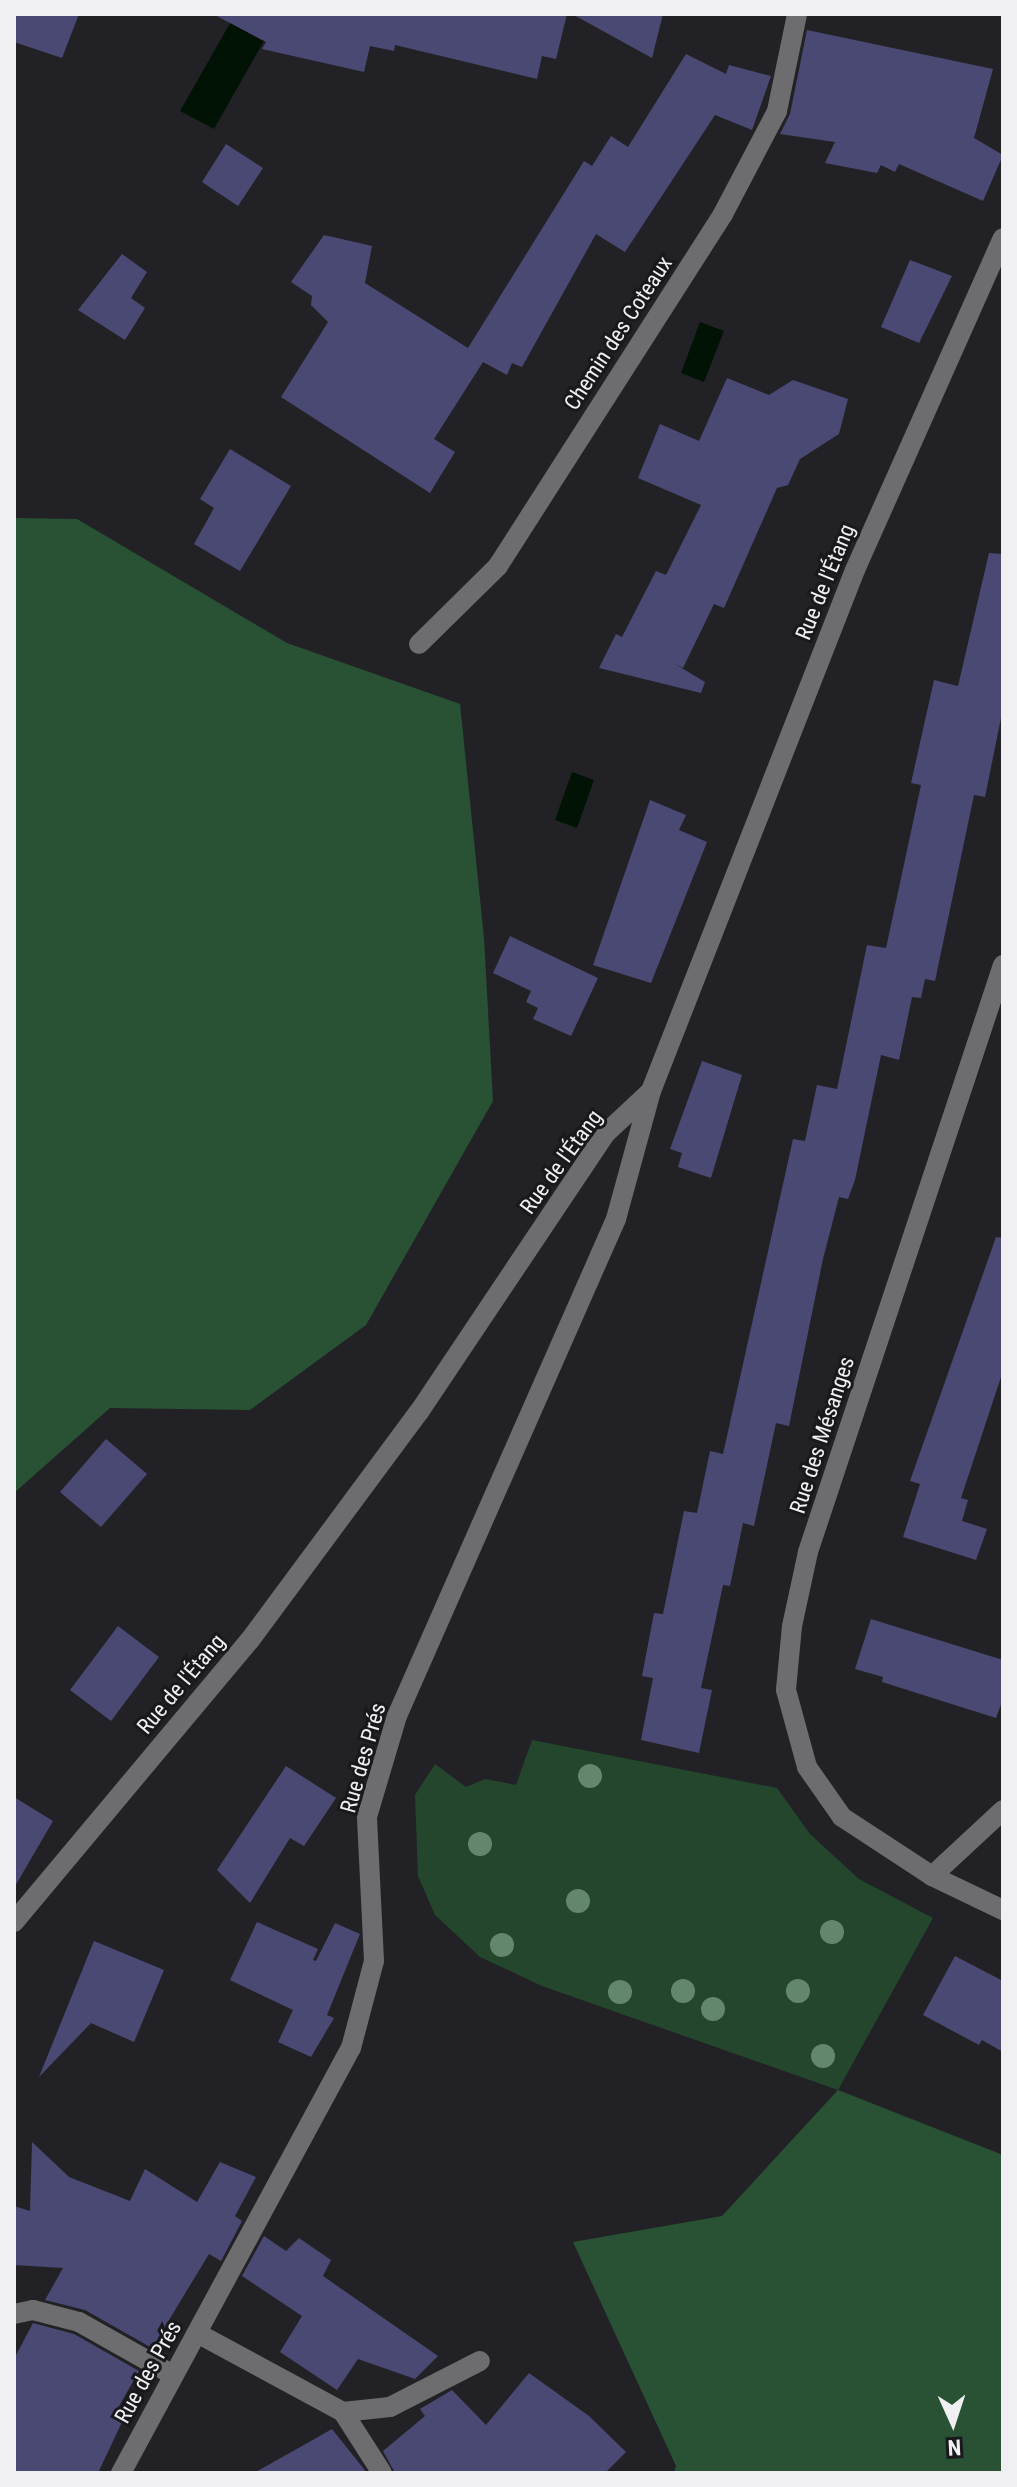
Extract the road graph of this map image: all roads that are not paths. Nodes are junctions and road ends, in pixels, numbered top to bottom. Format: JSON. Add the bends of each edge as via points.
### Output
{"nodes":[{"id":1,"x":797,"y":14,"type":"edge"},
{"id":2,"x":1003,"y":238,"type":"edge"},
{"id":3,"x":419,"y":644,"type":"dead end"},
{"id":4,"x":1003,"y":965,"type":"edge"},
{"id":5,"x":651,"y":1091,"type":"junction"},
{"id":6,"x":1003,"y":1810,"type":"edge"},
{"id":7,"x":932,"y":1876,"type":"junction"},
{"id":8,"x":1003,"y":1910,"type":"edge"},
{"id":9,"x":14,"y":1922,"type":"edge"},
{"id":10,"x":14,"y":2314,"type":"edge"},
{"id":11,"x":197,"y":2333,"type":"junction"},
{"id":12,"x":480,"y":2361,"type":"dead end"},
{"id":13,"x":173,"y":2375,"type":"junction"},
{"id":14,"x":343,"y":2412,"type":"junction"},
{"id":15,"x":121,"y":2473,"type":"edge"},
{"id":16,"x":382,"y":2473,"type":"edge"}],
"edges":[{"from":1,"to":3,"type":"street","name":"Chemin des Coteaux","via":[[777,111],[723,214],[498,566]]},
{"from":2,"to":5,"type":"street","name":"Rue de l'Étang","via":[[855,570]]},
{"from":4,"to":7,"type":"street","name":"Rue des Mésanges","via":[[808,1552],[792,1626],[786,1690],[807,1767],[842,1817]]},
{"from":5,"to":9,"type":"street","name":"Rue de l'Étang","via":[[605,1134],[419,1412],[250,1640]]},
{"from":5,"to":11,"type":"street","name":"Rue des Prés","via":[[616,1219],[397,1716],[367,1817],[374,1961],[351,2048]]},
{"from":6,"to":7,"type":"street"},
{"from":7,"to":8,"type":"street","name":"Rue des Mésanges"},
{"from":10,"to":13,"type":"street","via":[[33,2310],[79,2322]]},
{"from":11,"to":13,"type":"street","name":"Rue des Prés"},
{"from":11,"to":14,"type":"street"},
{"from":12,"to":14,"type":"street","via":[[390,2407]]},
{"from":13,"to":15,"type":"street","name":"Rue des Prés"},
{"from":14,"to":16,"type":"street"}]}
